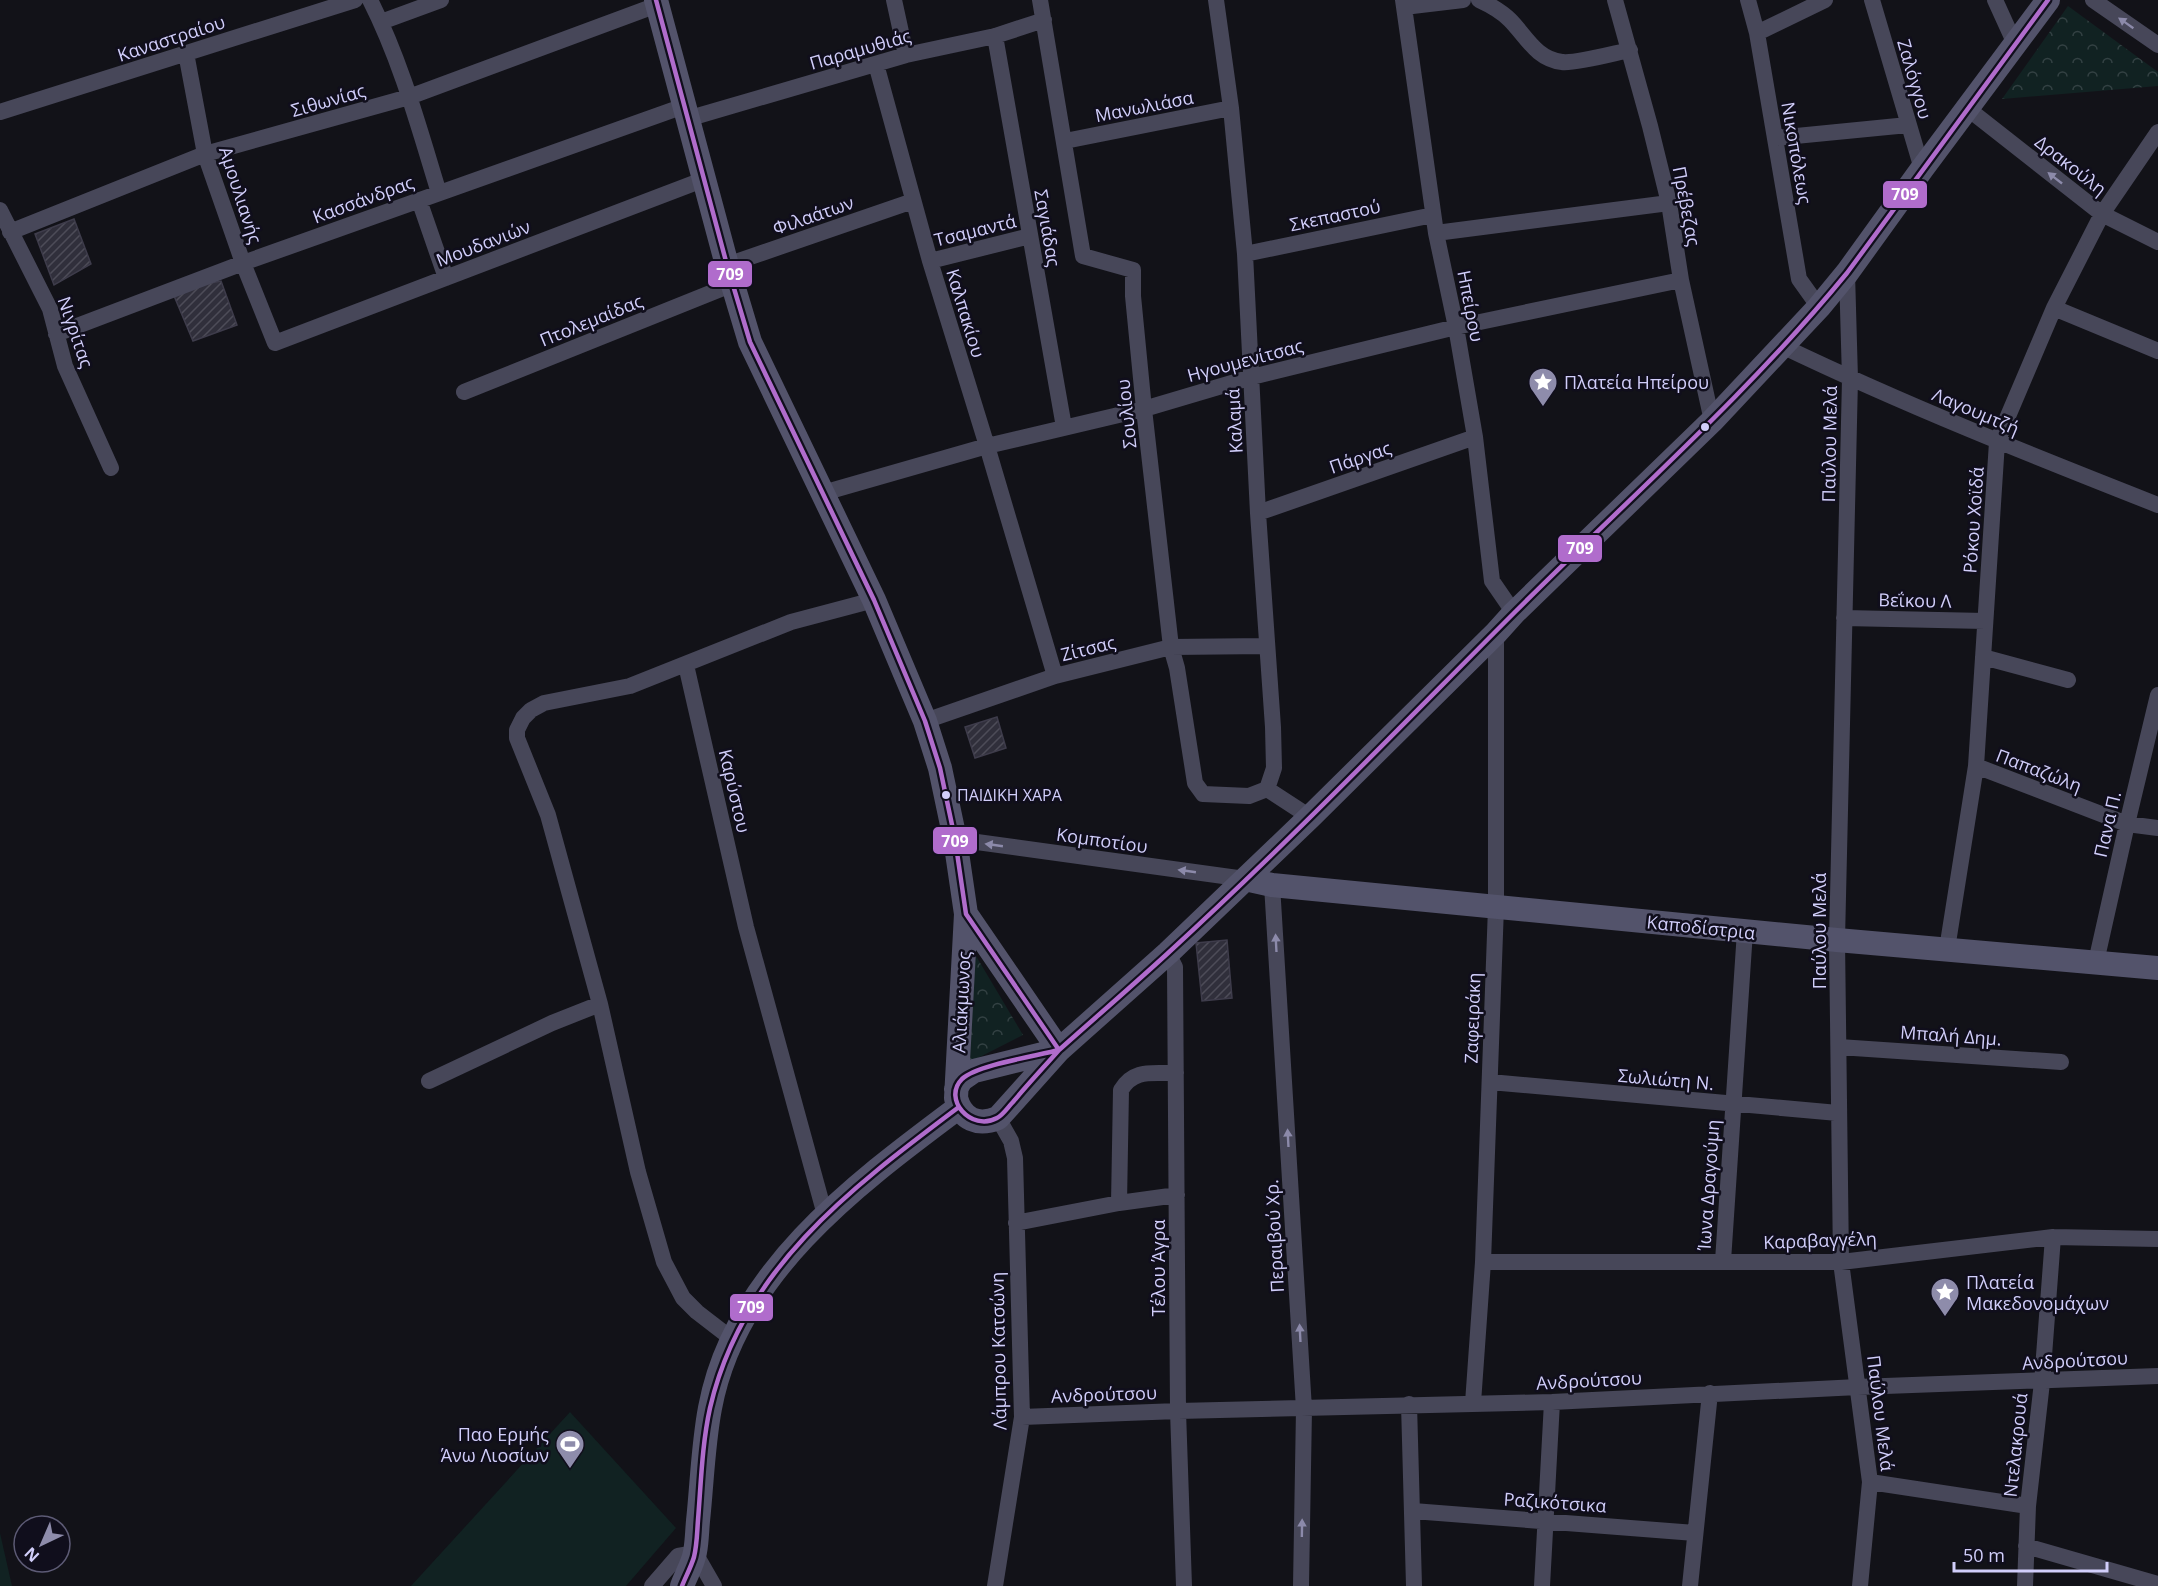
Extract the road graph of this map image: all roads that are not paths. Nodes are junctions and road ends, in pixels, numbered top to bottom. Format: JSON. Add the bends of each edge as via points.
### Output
{"nodes":[{"id":1,"x":355,"y":0,"type":"edge"},
{"id":2,"x":370,"y":0,"type":"edge"},
{"id":3,"x":441,"y":0,"type":"edge"},
{"id":4,"x":894,"y":0,"type":"edge"},
{"id":5,"x":1040,"y":0,"type":"edge"},
{"id":6,"x":1216,"y":0,"type":"edge"},
{"id":7,"x":1463,"y":0,"type":"edge"},
{"id":8,"x":1479,"y":0,"type":"edge"},
{"id":9,"x":1616,"y":0,"type":"edge"},
{"id":10,"x":1748,"y":0,"type":"edge"},
{"id":11,"x":1825,"y":0,"type":"edge"},
{"id":12,"x":1872,"y":0,"type":"edge"},
{"id":13,"x":1995,"y":0,"type":"edge"},
{"id":14,"x":2048,"y":0,"type":"edge"},
{"id":15,"x":2093,"y":0,"type":"edge"},
{"id":16,"x":657,"y":2,"type":"edge"},
{"id":17,"x":1404,"y":3,"type":"edge"},
{"id":18,"x":1044,"y":20,"type":"junction"},
{"id":19,"x":381,"y":22,"type":"junction"},
{"id":20,"x":1756,"y":33,"type":"junction"},
{"id":21,"x":995,"y":36,"type":"junction"},
{"id":22,"x":2014,"y":44,"type":"junction"},
{"id":23,"x":2158,"y":45,"type":"edge"},
{"id":24,"x":1630,"y":50,"type":"junction"},
{"id":25,"x":186,"y":53,"type":"junction"},
{"id":26,"x":906,"y":55,"type":"junction"},
{"id":27,"x":876,"y":64,"type":"junction"},
{"id":28,"x":409,"y":97,"type":"junction"},
{"id":29,"x":1231,"y":108,"type":"junction"},
{"id":30,"x":1966,"y":108,"type":"junction"},
{"id":31,"x":0,"y":112,"type":"edge"},
{"id":32,"x":686,"y":113,"type":"junction"},
{"id":33,"x":1908,"y":125,"type":"junction"},
{"id":34,"x":2158,"y":132,"type":"edge"},
{"id":35,"x":1775,"y":138,"type":"junction"},
{"id":36,"x":1065,"y":141,"type":"junction"},
{"id":37,"x":205,"y":154,"type":"junction"},
{"id":38,"x":1922,"y":169,"type":"junction"},
{"id":39,"x":705,"y":179,"type":"junction"},
{"id":40,"x":439,"y":193,"type":"junction"},
{"id":41,"x":419,"y":200,"type":"junction"},
{"id":42,"x":913,"y":201,"type":"junction"},
{"id":43,"x":1669,"y":203,"type":"junction"},
{"id":44,"x":0,"y":210,"type":"edge"},
{"id":45,"x":1433,"y":214,"type":"junction"},
{"id":46,"x":2102,"y":214,"type":"junction"},
{"id":47,"x":10,"y":232,"type":"junction"},
{"id":48,"x":1436,"y":233,"type":"junction"},
{"id":49,"x":1030,"y":236,"type":"junction"},
{"id":50,"x":2158,"y":242,"type":"edge"},
{"id":51,"x":1245,"y":254,"type":"junction"},
{"id":52,"x":930,"y":261,"type":"junction"},
{"id":53,"x":243,"y":263,"type":"junction"},
{"id":54,"x":1847,"y":273,"type":"junction"},
{"id":55,"x":730,"y":275,"type":"junction"},
{"id":56,"x":446,"y":278,"type":"junction"},
{"id":57,"x":1681,"y":280,"type":"junction"},
{"id":58,"x":1819,"y":307,"type":"junction"},
{"id":59,"x":2054,"y":308,"type":"junction"},
{"id":60,"x":1456,"y":327,"type":"junction"},
{"id":61,"x":56,"y":334,"type":"junction"},
{"id":62,"x":276,"y":343,"type":"joint"},
{"id":63,"x":1782,"y":346,"type":"junction"},
{"id":64,"x":2158,"y":351,"type":"edge"},
{"id":65,"x":1252,"y":377,"type":"junction"},
{"id":66,"x":1850,"y":379,"type":"junction"},
{"id":67,"x":464,"y":392,"type":"dead end"},
{"id":68,"x":1144,"y":409,"type":"junction"},
{"id":69,"x":1712,"y":421,"type":"junction"},
{"id":70,"x":1064,"y":427,"type":"junction"},
{"id":71,"x":1475,"y":437,"type":"junction"},
{"id":72,"x":1997,"y":442,"type":"junction"},
{"id":73,"x":987,"y":446,"type":"junction"},
{"id":74,"x":111,"y":468,"type":"dead end"},
{"id":75,"x":823,"y":493,"type":"junction"},
{"id":76,"x":2158,"y":505,"type":"edge"},
{"id":77,"x":1258,"y":513,"type":"junction"},
{"id":78,"x":874,"y":600,"type":"junction"},
{"id":79,"x":1514,"y":613,"type":"junction"},
{"id":80,"x":1844,"y":618,"type":"junction"},
{"id":81,"x":1985,"y":621,"type":"junction"},
{"id":82,"x":1496,"y":633,"type":"junction"},
{"id":83,"x":1267,"y":646,"type":"junction"},
{"id":84,"x":1171,"y":647,"type":"junction"},
{"id":85,"x":1983,"y":657,"type":"junction"},
{"id":86,"x":686,"y":664,"type":"junction"},
{"id":87,"x":1055,"y":676,"type":"junction"},
{"id":88,"x":2068,"y":680,"type":"dead end"},
{"id":89,"x":2158,"y":695,"type":"edge"},
{"id":90,"x":925,"y":721,"type":"junction"},
{"id":91,"x":1976,"y":766,"type":"junction"},
{"id":92,"x":1267,"y":789,"type":"junction"},
{"id":93,"x":1310,"y":817,"type":"junction"},
{"id":94,"x":2127,"y":824,"type":"junction"},
{"id":95,"x":2158,"y":828,"type":"edge"},
{"id":96,"x":955,"y":839,"type":"junction"},
{"id":97,"x":1245,"y":879,"type":"junction"},
{"id":98,"x":1272,"y":885,"type":"junction"},
{"id":99,"x":1496,"y":907,"type":"junction"},
{"id":100,"x":966,"y":914,"type":"junction"},
{"id":101,"x":1745,"y":931,"type":"junction"},
{"id":102,"x":1837,"y":940,"type":"junction"},
{"id":103,"x":1947,"y":949,"type":"junction"},
{"id":104,"x":1168,"y":952,"type":"junction"},
{"id":105,"x":2097,"y":962,"type":"junction"},
{"id":106,"x":2158,"y":968,"type":"edge"},
{"id":107,"x":600,"y":1004,"type":"junction"},
{"id":108,"x":1839,"y":1047,"type":"junction"},
{"id":109,"x":1059,"y":1050,"type":"junction"},
{"id":110,"x":2061,"y":1062,"type":"dead end"},
{"id":111,"x":1176,"y":1072,"type":"junction"},
{"id":112,"x":429,"y":1081,"type":"dead end"},
{"id":113,"x":1490,"y":1082,"type":"junction"},
{"id":114,"x":957,"y":1098,"type":"junction"},
{"id":115,"x":1733,"y":1104,"type":"junction"},
{"id":116,"x":1838,"y":1113,"type":"junction"},
{"id":117,"x":998,"y":1118,"type":"junction"},
{"id":118,"x":1177,"y":1195,"type":"junction"},
{"id":119,"x":1119,"y":1203,"type":"junction"},
{"id":120,"x":825,"y":1215,"type":"junction"},
{"id":121,"x":1016,"y":1223,"type":"junction"},
{"id":122,"x":2053,"y":1237,"type":"junction"},
{"id":123,"x":2158,"y":1239,"type":"edge"},
{"id":124,"x":1723,"y":1261,"type":"junction"},
{"id":125,"x":1483,"y":1262,"type":"junction"},
{"id":126,"x":1841,"y":1262,"type":"junction"},
{"id":127,"x":732,"y":1339,"type":"junction"},
{"id":128,"x":2158,"y":1376,"type":"edge"},
{"id":129,"x":2042,"y":1382,"type":"junction"},
{"id":130,"x":1858,"y":1387,"type":"junction"},
{"id":131,"x":1710,"y":1394,"type":"junction"},
{"id":132,"x":1552,"y":1402,"type":"junction"},
{"id":133,"x":1473,"y":1403,"type":"junction"},
{"id":134,"x":1409,"y":1404,"type":"junction"},
{"id":135,"x":1304,"y":1409,"type":"junction"},
{"id":136,"x":1178,"y":1411,"type":"junction"},
{"id":137,"x":1022,"y":1417,"type":"junction"},
{"id":138,"x":1870,"y":1482,"type":"junction"},
{"id":139,"x":2028,"y":1506,"type":"junction"},
{"id":140,"x":1413,"y":1511,"type":"junction"},
{"id":141,"x":1546,"y":1521,"type":"junction"},
{"id":142,"x":1695,"y":1533,"type":"junction"},
{"id":143,"x":2026,"y":1546,"type":"junction"},
{"id":144,"x":695,"y":1553,"type":"junction"},
{"id":145,"x":2158,"y":1584,"type":"edge"},
{"id":146,"x":652,"y":1586,"type":"edge"},
{"id":147,"x":682,"y":1586,"type":"edge"},
{"id":148,"x":714,"y":1586,"type":"edge"},
{"id":149,"x":995,"y":1586,"type":"edge"},
{"id":150,"x":1184,"y":1586,"type":"edge"},
{"id":151,"x":1301,"y":1586,"type":"edge"},
{"id":152,"x":1414,"y":1586,"type":"edge"},
{"id":153,"x":1542,"y":1586,"type":"edge"},
{"id":154,"x":1690,"y":1586,"type":"edge"},
{"id":155,"x":1860,"y":1586,"type":"edge"},
{"id":156,"x":2025,"y":1586,"type":"edge"}],
"edges":[{"from":1,"to":25,"type":"street","name":"Καναστραίου"},
{"from":2,"to":19,"type":"street"},
{"from":3,"to":19,"type":"street"},
{"from":4,"to":26,"type":"street"},
{"from":5,"to":18,"type":"street","name":"Σουλίου"},
{"from":6,"to":29,"type":"street","name":"Καλαμά"},
{"from":7,"to":17,"type":"street"},
{"from":8,"to":24,"type":"street","via":[[1509,19],[1546,58],[1563,63]]},
{"from":9,"to":24,"type":"street","name":"Πρέβεζας"},
{"from":10,"to":20,"type":"street","name":"Νικοπόλεως"},
{"from":11,"to":20,"type":"street"},
{"from":12,"to":33,"type":"street","name":"Ζαλόγγου"},
{"from":13,"to":22,"type":"street"},
{"from":14,"to":22,"type":"street"},
{"from":23,"to":15,"type":"street","one_way":true},
{"from":16,"to":28,"type":"street","name":"Σιθωνίας"},
{"from":16,"to":32,"type":"street","name":"Αλιάκμωνος"},
{"from":17,"to":45,"type":"street","name":"Ηπείρου"},
{"from":18,"to":21,"type":"street","name":"Παραμυθιάς"},
{"from":18,"to":36,"type":"street","name":"Σουλίου"},
{"from":19,"to":28,"type":"street"},
{"from":20,"to":35,"type":"street","name":"Νικοπόλεως"},
{"from":21,"to":26,"type":"street","name":"Παραμυθιάς"},
{"from":21,"to":49,"type":"street","name":"Σαγιάδας"},
{"from":22,"to":30,"type":"street"},
{"from":24,"to":43,"type":"street","name":"Πρέβεζας"},
{"from":25,"to":31,"type":"street","name":"Καναστραίου"},
{"from":25,"to":37,"type":"street","name":"Αμουλιανής"},
{"from":26,"to":27,"type":"street","name":"Παραμυθιάς"},
{"from":27,"to":32,"type":"street","name":"Παραμυθιάς"},
{"from":27,"to":42,"type":"street","name":"Καλπακίου"},
{"from":28,"to":37,"type":"street","name":"Σιθωνίας"},
{"from":28,"to":40,"type":"street"},
{"from":29,"to":36,"type":"street","name":"Μανωλιάσα"},
{"from":29,"to":51,"type":"street","name":"Καλαμά"},
{"from":30,"to":38,"type":"street"},
{"from":46,"to":30,"type":"street","name":"Δρακούλη","one_way":true},
{"from":32,"to":39,"type":"street","name":"Αλιάκμωνος"},
{"from":32,"to":40,"type":"street","name":"Κασσάνδρας"},
{"from":33,"to":35,"type":"street"},
{"from":33,"to":38,"type":"street","name":"Ζαλόγγου"},
{"from":34,"to":46,"type":"street","name":"Ρόκου Χοϊδά"},
{"from":35,"to":58,"type":"street","name":"Νικοπόλεως","via":[[1799,279]]},
{"from":36,"to":68,"type":"street","name":"Σουλίου","via":[[1083,256],[1133,270]]},
{"from":37,"to":47,"type":"street","name":"Σιθωνίας"},
{"from":37,"to":53,"type":"street","name":"Αμουλιανής"},
{"from":38,"to":54,"type":"street"},
{"from":39,"to":55,"type":"street","name":"Αλιάκμωνος"},
{"from":39,"to":56,"type":"street","name":"Μουδανιών"},
{"from":40,"to":41,"type":"street","name":"Κασσάνδρας"},
{"from":41,"to":53,"type":"street","name":"Κασσάνδρας"},
{"from":41,"to":56,"type":"street"},
{"from":42,"to":52,"type":"street","name":"Καλπακίου"},
{"from":42,"to":55,"type":"street","name":"Φιλαάτων"},
{"from":43,"to":48,"type":"street"},
{"from":43,"to":57,"type":"street","name":"Πρέβεζας"},
{"from":44,"to":47,"type":"street","name":"Νιγρίτας"},
{"from":45,"to":48,"type":"street","name":"Ηπείρου"},
{"from":45,"to":51,"type":"street","name":"Σκεπαστού"},
{"from":46,"to":50,"type":"street","name":"Δρακούλη"},
{"from":46,"to":59,"type":"street","name":"Ρόκου Χοϊδά"},
{"from":47,"to":61,"type":"street","name":"Νιγρίτας","via":[[50,309]]},
{"from":48,"to":60,"type":"street","name":"Ηπείρου"},
{"from":49,"to":52,"type":"street","name":"Τσαμαντά"},
{"from":49,"to":70,"type":"street","name":"Σαγιάδας"},
{"from":51,"to":65,"type":"street","name":"Καλαμά"},
{"from":52,"to":73,"type":"street","name":"Καλπακίου"},
{"from":53,"to":61,"type":"street","name":"Κασσάνδρας"},
{"from":53,"to":62,"type":"street","name":"Αμουλιανής"},
{"from":54,"to":58,"type":"street"},
{"from":54,"to":66,"type":"street","name":"Παύλου Μελά"},
{"from":55,"to":67,"type":"street","name":"Πτολεμαίδας"},
{"from":55,"to":75,"type":"street","name":"Αλιάκμωνος","via":[[750,342]]},
{"from":56,"to":62,"type":"street","name":"Μουδανιών"},
{"from":57,"to":60,"type":"street","name":"Ηγουμενίτσας"},
{"from":57,"to":69,"type":"street","name":"Πρέβεζας"},
{"from":58,"to":63,"type":"street"},
{"from":59,"to":64,"type":"street"},
{"from":59,"to":72,"type":"street","name":"Ρόκου Χοϊδά"},
{"from":60,"to":65,"type":"street","name":"Ηγουμενίτσας"},
{"from":60,"to":71,"type":"street","name":"Ηπείρου"},
{"from":61,"to":74,"type":"street","name":"Νιγρίτας","via":[[65,366]]},
{"from":63,"to":66,"type":"street","name":"Λαγουμτζή"},
{"from":63,"to":69,"type":"street"},
{"from":65,"to":68,"type":"street","name":"Ηγουμενίτσας"},
{"from":65,"to":77,"type":"street","name":"Καλαμά"},
{"from":66,"to":72,"type":"street","name":"Λαγουμτζή"},
{"from":66,"to":80,"type":"street","name":"Παύλου Μελά"},
{"from":68,"to":70,"type":"street","name":"Ηγουμενίτσας"},
{"from":68,"to":84,"type":"street","name":"Σουλίου"},
{"from":69,"to":79,"type":"street"},
{"from":70,"to":73,"type":"street","name":"Ηγουμενίτσας"},
{"from":71,"to":77,"type":"street","name":"Πάργας"},
{"from":71,"to":79,"type":"street","name":"Ηπείρου","via":[[1492,581]]},
{"from":72,"to":76,"type":"street","name":"Λαγουμτζή"},
{"from":72,"to":81,"type":"street","name":"Ρόκου Χοϊδά"},
{"from":73,"to":75,"type":"street","name":"Ηγουμενίτσας"},
{"from":73,"to":87,"type":"street","name":"Καλπακίου"},
{"from":75,"to":78,"type":"street","name":"Αλιάκμωνος"},
{"from":77,"to":83,"type":"street","name":"Καλαμά"},
{"from":78,"to":86,"type":"street","via":[[791,622]]},
{"from":78,"to":90,"type":"street","name":"Αλιάκμωνος"},
{"from":79,"to":82,"type":"street"},
{"from":80,"to":81,"type":"street","name":"Βεΐκου Λ"},
{"from":80,"to":102,"type":"street","name":"Παύλου Μελά"},
{"from":81,"to":85,"type":"street","name":"Ρόκου Χοϊδά"},
{"from":82,"to":93,"type":"street"},
{"from":82,"to":99,"type":"street","name":"Ζαφειράκη"},
{"from":83,"to":84,"type":"street","name":"Ζίτσας"},
{"from":83,"to":92,"type":"street","name":"Καλαμά","via":[[1274,768]]},
{"from":84,"to":87,"type":"street","name":"Ζίτσας"},
{"from":84,"to":92,"type":"street","name":"Σουλίου","via":[[1195,783],[1203,794],[1249,796]]},
{"from":85,"to":88,"type":"street"},
{"from":85,"to":91,"type":"street","name":"Ρόκου Χοϊδά"},
{"from":86,"to":107,"type":"street","via":[[630,686],[544,703],[531,710],[517,730],[548,815]]},
{"from":86,"to":120,"type":"street","name":"Καρύστου","via":[[746,927]]},
{"from":87,"to":90,"type":"street","name":"Ζίτσας"},
{"from":89,"to":94,"type":"street","name":"Πανα Π."},
{"from":90,"to":96,"type":"street","name":"Αλιάκμωνος"},
{"from":91,"to":94,"type":"street","name":"Παπαζώλη"},
{"from":91,"to":103,"type":"street","name":"Ρόκου Χοϊδά"},
{"from":92,"to":93,"type":"street"},
{"from":93,"to":97,"type":"street"},
{"from":94,"to":95,"type":"street","name":"Παπαζώλη"},
{"from":94,"to":105,"type":"street","name":"Πανα Π."},
{"from":97,"to":96,"type":"street","name":"Κομποτίου","one_way":true},
{"from":96,"to":100,"type":"street","name":"Αλιάκμωνος"},
{"from":97,"to":98,"type":"street","name":"Καποδίστρια"},
{"from":97,"to":104,"type":"street"},
{"from":98,"to":99,"type":"street","name":"Καποδίστρια"},
{"from":135,"to":98,"type":"street","name":"Περαιβού Χρ.","one_way":true},
{"from":99,"to":101,"type":"street","name":"Καποδίστρια"},
{"from":99,"to":113,"type":"street","name":"Ζαφειράκη"},
{"from":100,"to":109,"type":"street","name":"Αλιάκμωνος"},
{"from":100,"to":114,"type":"street","name":"Αλιάκμωνος"},
{"from":101,"to":102,"type":"street","name":"Καποδίστρια"},
{"from":101,"to":115,"type":"street","name":"Ίωνα Δραγούμη"},
{"from":102,"to":103,"type":"street","name":"Καποδίστρια"},
{"from":102,"to":108,"type":"street","name":"Παύλου Μελά"},
{"from":103,"to":105,"type":"street","name":"Καποδίστρια"},
{"from":104,"to":109,"type":"street"},
{"from":104,"to":111,"type":"street","name":"Τέλου Άγρα","via":[[1175,967]]},
{"from":105,"to":106,"type":"street","name":"Καποδίστρια"},
{"from":107,"to":112,"type":"street"},
{"from":107,"to":127,"type":"street","via":[[638,1172],[664,1262],[683,1298]]},
{"from":108,"to":110,"type":"street","name":"Μπαλή Δημ."},
{"from":108,"to":116,"type":"street","name":"Παύλου Μελά"},
{"from":109,"to":114,"type":"street","via":[[967,1074]]},
{"from":109,"to":117,"type":"street"},
{"from":111,"to":118,"type":"street","name":"Τέλου Άγρα"},
{"from":111,"to":119,"type":"street","via":[[1134,1075],[1121,1090]]},
{"from":113,"to":115,"type":"street","name":"Σωλιώτη Ν."},
{"from":113,"to":125,"type":"street","name":"Ζαφειράκη"},
{"from":114,"to":117,"type":"street","via":[[970,1119],[987,1123]]},
{"from":114,"to":120,"type":"street"},
{"from":115,"to":116,"type":"street","name":"Σωλιώτη Ν."},
{"from":115,"to":124,"type":"street","name":"Ίωνα Δραγούμη"},
{"from":116,"to":126,"type":"street","name":"Παύλου Μελά"},
{"from":117,"to":121,"type":"street","name":"Λάμπρου Κατσώνη","via":[[1015,1158]]},
{"from":118,"to":119,"type":"street"},
{"from":118,"to":136,"type":"street","name":"Τέλου Άγρα"},
{"from":119,"to":121,"type":"street"},
{"from":120,"to":127,"type":"street","via":[[788,1253]]},
{"from":121,"to":137,"type":"street","name":"Λάμπρου Κατσώνη"},
{"from":122,"to":123,"type":"street","name":"Καραβαγγέλη"},
{"from":122,"to":126,"type":"street","name":"Καραβαγγέλη"},
{"from":122,"to":129,"type":"street","name":"Ντελακρουά"},
{"from":124,"to":125,"type":"street","name":"Καραβαγγέλη"},
{"from":124,"to":126,"type":"street","name":"Καραβαγγέλη"},
{"from":125,"to":133,"type":"street","name":"Ζαφειράκη"},
{"from":126,"to":130,"type":"street","name":"Παύλου Μελά"},
{"from":127,"to":144,"type":"street","via":[[710,1406]]},
{"from":128,"to":129,"type":"street","name":"Ανδρούτσου"},
{"from":129,"to":130,"type":"street","name":"Ανδρούτσου"},
{"from":129,"to":139,"type":"street","name":"Ντελακρουά"},
{"from":130,"to":131,"type":"street","name":"Ανδρούτσου"},
{"from":130,"to":138,"type":"street","name":"Παύλου Μελά"},
{"from":131,"to":132,"type":"street","name":"Ανδρούτσου"},
{"from":131,"to":142,"type":"street"},
{"from":132,"to":133,"type":"street","name":"Ανδρούτσου"},
{"from":132,"to":141,"type":"street"},
{"from":133,"to":134,"type":"street","name":"Ανδρούτσου"},
{"from":134,"to":135,"type":"street","name":"Ανδρούτσου"},
{"from":134,"to":140,"type":"street"},
{"from":135,"to":136,"type":"street","name":"Ανδρούτσου"},
{"from":151,"to":135,"type":"street","name":"Περαιβού Χρ.","one_way":true},
{"from":136,"to":137,"type":"street","name":"Ανδρούτσου"},
{"from":136,"to":150,"type":"street","name":"Τέλου Άγρα"},
{"from":137,"to":149,"type":"street","name":"Λάμπρου Κατσώνη"},
{"from":138,"to":139,"type":"street"},
{"from":138,"to":155,"type":"street","name":"Παύλου Μελά"},
{"from":139,"to":143,"type":"street","name":"Ντελακρουά"},
{"from":140,"to":141,"type":"street","name":"Ραζικότσικα"},
{"from":140,"to":152,"type":"street"},
{"from":141,"to":142,"type":"street","name":"Ραζικότσικα"},
{"from":141,"to":153,"type":"street"},
{"from":142,"to":154,"type":"street"},
{"from":143,"to":145,"type":"street"},
{"from":143,"to":156,"type":"street","name":"Ντελακρουά"},
{"from":144,"to":146,"type":"street","via":[[678,1556]]},
{"from":144,"to":147,"type":"street"},
{"from":144,"to":148,"type":"street"}]}
